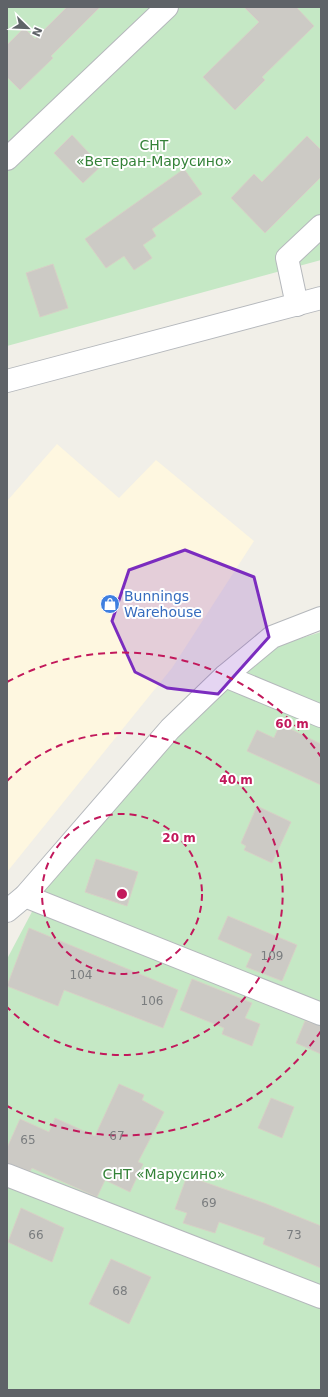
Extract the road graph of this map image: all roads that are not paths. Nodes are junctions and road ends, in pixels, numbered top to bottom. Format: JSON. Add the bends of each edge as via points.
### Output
{"nodes":[{"id":1,"x":167,"y":7,"type":"edge"},
{"id":2,"x":7,"y":159,"type":"edge"},
{"id":3,"x":321,"y":226,"type":"edge"},
{"id":4,"x":321,"y":298,"type":"edge"},
{"id":5,"x":297,"y":305,"type":"junction"},
{"id":6,"x":7,"y":381,"type":"edge"},
{"id":7,"x":321,"y":618,"type":"edge"},
{"id":8,"x":225,"y":676,"type":"junction"},
{"id":9,"x":321,"y":716,"type":"edge"},
{"id":10,"x":25,"y":896,"type":"junction"},
{"id":11,"x":7,"y":911,"type":"edge"},
{"id":12,"x":321,"y":1014,"type":"edge"},
{"id":13,"x":7,"y":1175,"type":"edge"},
{"id":14,"x":321,"y":1297,"type":"edge"}],
"edges":[{"from":1,"to":2,"type":"street"},
{"from":3,"to":5,"type":"street","via":[[287,258]]},
{"from":4,"to":5,"type":"street"},
{"from":5,"to":6,"type":"street"},
{"from":7,"to":8,"type":"street","via":[[272,637]]},
{"from":8,"to":9,"type":"street"},
{"from":8,"to":10,"type":"street","via":[[170,728]]},
{"from":10,"to":11,"type":"street"},
{"from":10,"to":12,"type":"street"},
{"from":13,"to":14,"type":"street"}]}
